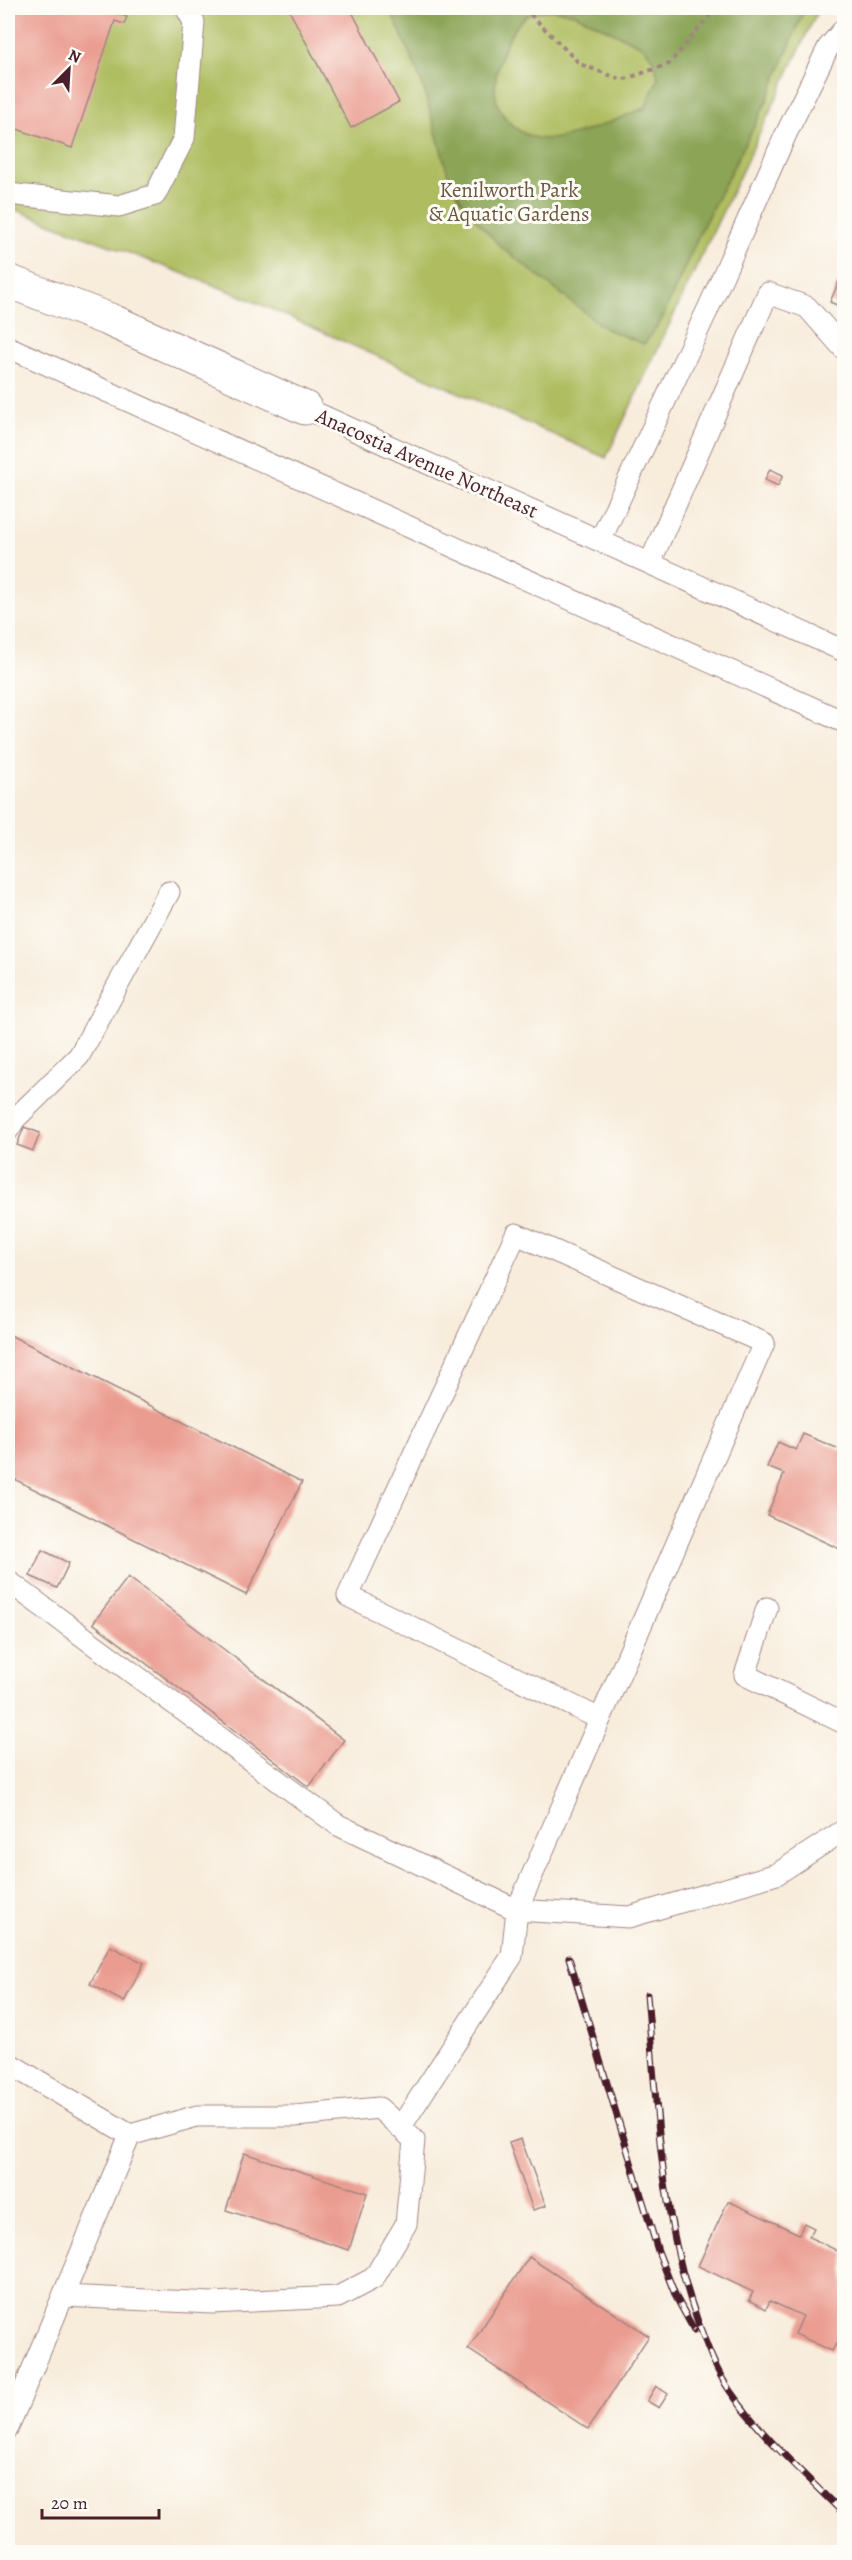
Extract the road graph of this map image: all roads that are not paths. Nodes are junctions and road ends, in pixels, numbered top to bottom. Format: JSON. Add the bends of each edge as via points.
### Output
{"nodes":[{"id":1,"x":186,"y":8,"type":"edge"},
{"id":2,"x":844,"y":29,"type":"edge"},
{"id":3,"x":8,"y":194,"type":"edge"},
{"id":4,"x":8,"y":281,"type":"edge"},
{"id":5,"x":8,"y":346,"type":"edge"},
{"id":6,"x":844,"y":349,"type":"edge"},
{"id":7,"x":305,"y":408,"type":"joint"},
{"id":8,"x":600,"y":541,"type":"junction"},
{"id":9,"x":650,"y":563,"type":"junction"},
{"id":10,"x":844,"y":651,"type":"edge"},
{"id":11,"x":844,"y":722,"type":"edge"},
{"id":12,"x":169,"y":892,"type":"dead end"},
{"id":13,"x":8,"y":1130,"type":"edge"},
{"id":14,"x":8,"y":1581,"type":"edge"},
{"id":15,"x":767,"y":1608,"type":"dead end"},
{"id":16,"x":600,"y":1719,"type":"junction"},
{"id":17,"x":844,"y":1723,"type":"edge"},
{"id":18,"x":844,"y":1830,"type":"edge"},
{"id":19,"x":517,"y":1910,"type":"junction"},
{"id":20,"x":8,"y":2063,"type":"edge"},
{"id":21,"x":400,"y":2128,"type":"junction"},
{"id":22,"x":130,"y":2135,"type":"junction"},
{"id":23,"x":63,"y":2296,"type":"junction"},
{"id":24,"x":8,"y":2428,"type":"edge"}],
"edges":[{"from":1,"to":3,"type":"lane","via":[[194,22],[184,138],[155,195],[119,206]]},
{"from":2,"to":8,"type":"lane","via":[[828,48],[786,134]]},
{"from":4,"to":7,"type":"street","name":"Anacostia Avenue Northeast","via":[[110,320]]},
{"from":5,"to":11,"type":"lane"},
{"from":6,"to":9,"type":"lane","via":[[807,307],[768,293]]},
{"from":7,"to":8,"type":"lane","name":"Anacostia Avenue Northeast"},
{"from":8,"to":9,"type":"lane","name":"Anacostia Avenue Northeast"},
{"from":9,"to":10,"type":"lane","name":"Anacostia Avenue Northeast"},
{"from":12,"to":13,"type":"lane","via":[[79,1056]]},
{"from":14,"to":19,"type":"lane","via":[[338,1825]]},
{"from":15,"to":17,"type":"lane","via":[[745,1675]]},
{"from":16,"to":16,"type":"lane","via":[[764,1343],[516,1234],[348,1596]]},
{"from":16,"to":19,"type":"lane"},
{"from":18,"to":19,"type":"lane","via":[[777,1874],[629,1917]]},
{"from":19,"to":21,"type":"lane","via":[[512,1956]]},
{"from":20,"to":22,"type":"lane"},
{"from":21,"to":22,"type":"lane","via":[[379,2108],[295,2116],[197,2116]]},
{"from":21,"to":23,"type":"lane","via":[[414,2140],[406,2224],[374,2278],[338,2297],[212,2303]]},
{"from":22,"to":23,"type":"lane"},
{"from":23,"to":24,"type":"lane"}]}
